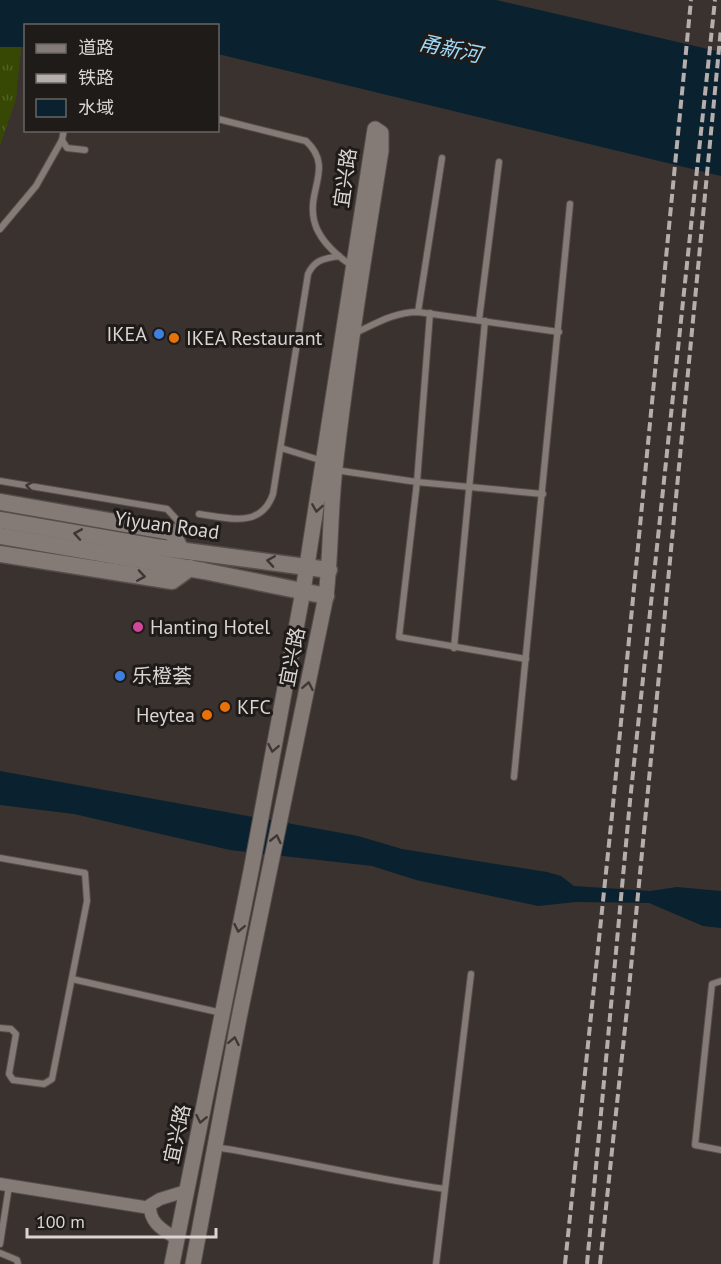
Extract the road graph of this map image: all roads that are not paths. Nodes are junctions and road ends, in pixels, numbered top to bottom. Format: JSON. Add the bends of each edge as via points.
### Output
{"nodes":[{"id":1,"x":219,"y":119,"type":"edge"},
{"id":2,"x":64,"y":132,"type":"edge"},
{"id":3,"x":62,"y":140,"type":"junction"},
{"id":4,"x":86,"y":150,"type":"dead end"},
{"id":5,"x":442,"y":158,"type":"dead end"},
{"id":6,"x":499,"y":162,"type":"dead end"},
{"id":7,"x":570,"y":204,"type":"dead end"},
{"id":8,"x":0,"y":229,"type":"edge"},
{"id":9,"x":339,"y":256,"type":"junction"},
{"id":10,"x":357,"y":270,"type":"junction"},
{"id":11,"x":418,"y":312,"type":"junction"},
{"id":12,"x":430,"y":313,"type":"junction"},
{"id":13,"x":482,"y":321,"type":"junction"},
{"id":14,"x":559,"y":332,"type":"junction"},
{"id":15,"x":353,"y":334,"type":"junction"},
{"id":16,"x":281,"y":448,"type":"junction"},
{"id":17,"x":331,"y":465,"type":"junction"},
{"id":18,"x":0,"y":481,"type":"edge"},
{"id":19,"x":417,"y":482,"type":"junction"},
{"id":20,"x":469,"y":487,"type":"junction"},
{"id":21,"x":543,"y":494,"type":"junction"},
{"id":22,"x":0,"y":502,"type":"edge"},
{"id":23,"x":199,"y":514,"type":"dead end"},
{"id":24,"x":0,"y":520,"type":"edge"},
{"id":25,"x":0,"y":536,"type":"edge"},
{"id":26,"x":181,"y":550,"type":"junction"},
{"id":27,"x":0,"y":554,"type":"edge"},
{"id":28,"x":307,"y":567,"type":"junction"},
{"id":29,"x":190,"y":568,"type":"junction"},
{"id":30,"x":329,"y":570,"type":"junction"},
{"id":31,"x":303,"y":591,"type":"junction"},
{"id":32,"x":326,"y":596,"type":"junction"},
{"id":33,"x":453,"y":648,"type":"junction"},
{"id":34,"x":526,"y":659,"type":"junction"},
{"id":35,"x":514,"y":777,"type":"dead end"},
{"id":36,"x":0,"y":858,"type":"edge"},
{"id":37,"x":471,"y":974,"type":"dead end"},
{"id":38,"x":72,"y":979,"type":"junction"},
{"id":39,"x":721,"y":981,"type":"edge"},
{"id":40,"x":223,"y":1013,"type":"junction"},
{"id":41,"x":0,"y":1028,"type":"edge"},
{"id":42,"x":214,"y":1147,"type":"junction"},
{"id":43,"x":721,"y":1150,"type":"edge"},
{"id":44,"x":5,"y":1185,"type":"edge"},
{"id":45,"x":445,"y":1189,"type":"junction"},
{"id":46,"x":186,"y":1191,"type":"junction"},
{"id":47,"x":150,"y":1208,"type":"junction"},
{"id":48,"x":177,"y":1239,"type":"junction"},
{"id":49,"x":0,"y":1244,"type":"edge"},
{"id":50,"x":0,"y":1253,"type":"edge"},
{"id":51,"x":18,"y":1264,"type":"edge"},
{"id":52,"x":172,"y":1264,"type":"edge"},
{"id":53,"x":193,"y":1264,"type":"edge"},
{"id":54,"x":436,"y":1264,"type":"edge"}],
"edges":[{"from":1,"to":9,"type":"lane","via":[[306,141],[316,150],[320,162],[314,222]]},
{"from":2,"to":3,"type":"lane"},
{"from":3,"to":4,"type":"lane","via":[[67,148]]},
{"from":3,"to":8,"type":"lane","via":[[36,186]]},
{"from":5,"to":11,"type":"lane"},
{"from":6,"to":13,"type":"lane"},
{"from":7,"to":14,"type":"lane"},
{"from":9,"to":10,"type":"lane"},
{"from":9,"to":16,"type":"lane","via":[[312,264],[308,274]]},
{"from":10,"to":10,"type":"street","name":"宜兴路","via":[[381,151],[381,133],[375,129]]},
{"from":10,"to":15,"type":"street","name":"宜兴路"},
{"from":10,"to":17,"type":"street","name":"宜兴路"},
{"from":11,"to":12,"type":"lane"},
{"from":11,"to":15,"type":"lane","via":[[388,317]]},
{"from":12,"to":13,"type":"lane"},
{"from":12,"to":19,"type":"lane"},
{"from":13,"to":14,"type":"lane"},
{"from":13,"to":20,"type":"lane"},
{"from":14,"to":21,"type":"lane"},
{"from":15,"to":17,"type":"street","name":"宜兴路"},
{"from":16,"to":17,"type":"lane"},
{"from":16,"to":23,"type":"lane","via":[[269,506],[246,520]]},
{"from":17,"to":19,"type":"lane"},
{"from":17,"to":28,"type":"street","name":"宜兴路","one_way":true},
{"from":17,"to":30,"type":"street","name":"宜兴路"},
{"from":26,"to":18,"type":"lane","one_way":true,"via":[[178,521],[167,509]]},
{"from":19,"to":20,"type":"lane"},
{"from":19,"to":33,"type":"lane","via":[[399,637]]},
{"from":20,"to":21,"type":"lane"},
{"from":20,"to":33,"type":"lane"},
{"from":21,"to":34,"type":"lane"},
{"from":22,"to":26,"type":"main road","via":[[172,532]]},
{"from":26,"to":24,"type":"main road","name":"Yiyuan Road","one_way":true},
{"from":25,"to":29,"type":"main road","name":"Yiyuan Road"},
{"from":28,"to":26,"type":"main road","name":"Yiyuan Road","one_way":true},
{"from":27,"to":29,"type":"main road","name":"Yiyuan Road","one_way":true,"via":[[172,581]]},
{"from":28,"to":30,"type":"main road","name":"Yiyuan Road"},
{"from":28,"to":31,"type":"street","name":"宜兴路"},
{"from":29,"to":31,"type":"main road","name":"Yiyuan Road"},
{"from":30,"to":32,"type":"street","name":"宜兴路"},
{"from":31,"to":32,"type":"main road","name":"Yiyuan Road"},
{"from":31,"to":40,"type":"street","name":"宜兴路","one_way":true},
{"from":42,"to":32,"type":"street","name":"宜兴路","one_way":true},
{"from":33,"to":34,"type":"lane"},
{"from":34,"to":35,"type":"lane"},
{"from":36,"to":38,"type":"lane","via":[[85,873],[87,901]]},
{"from":37,"to":45,"type":"lane"},
{"from":38,"to":40,"type":"lane"},
{"from":38,"to":41,"type":"lane","via":[[52,1079],[44,1084],[13,1080],[9,1074],[16,1034]]},
{"from":39,"to":43,"type":"lane","via":[[712,984],[695,1145]]},
{"from":40,"to":46,"type":"street","name":"宜兴路","one_way":true},
{"from":42,"to":45,"type":"lane"},
{"from":42,"to":53,"type":"street","name":"宜兴路"},
{"from":44,"to":47,"type":"street"},
{"from":44,"to":49,"type":"lane"},
{"from":45,"to":54,"type":"lane"},
{"from":46,"to":47,"type":"street","via":[[160,1198]]},
{"from":46,"to":48,"type":"street","name":"宜兴路"},
{"from":47,"to":48,"type":"street","via":[[156,1225]]},
{"from":48,"to":52,"type":"street","name":"宜兴路"},
{"from":50,"to":51,"type":"lane"}]}
